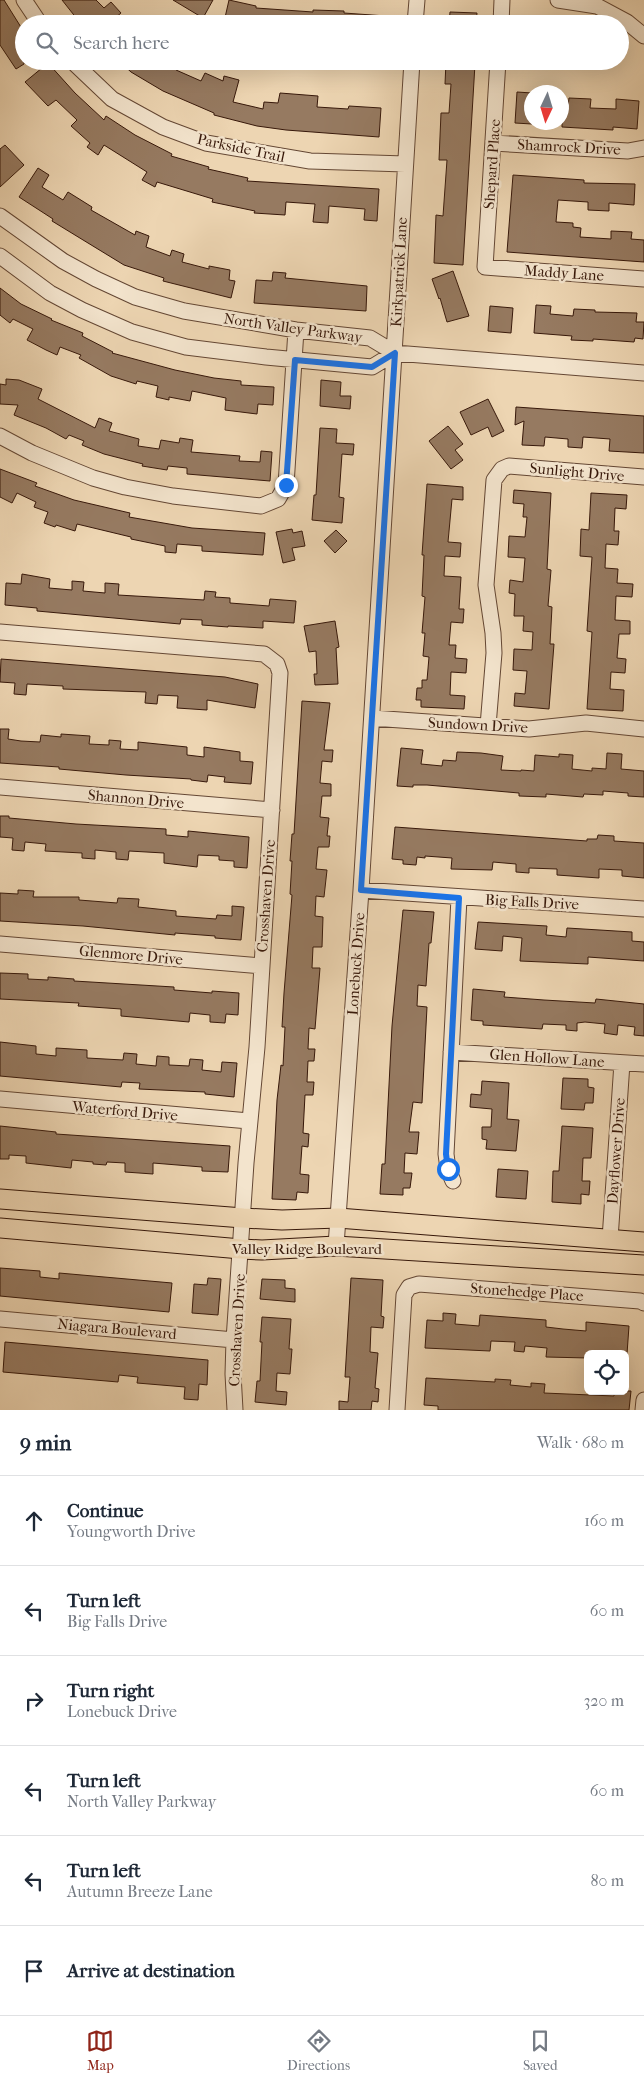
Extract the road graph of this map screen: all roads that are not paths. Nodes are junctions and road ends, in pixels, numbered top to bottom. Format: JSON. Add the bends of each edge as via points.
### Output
{"nodes":[{"id":1,"x":24,"y":0,"type":"edge"},
{"id":2,"x":417,"y":0,"type":"edge"},
{"id":3,"x":502,"y":0,"type":"edge"},
{"id":4,"x":558,"y":0,"type":"edge"},
{"id":5,"x":34,"y":15,"type":"edge"},
{"id":6,"x":416,"y":15,"type":"edge"},
{"id":7,"x":501,"y":15,"type":"edge"},
{"id":8,"x":614,"y":15,"type":"edge"},
{"id":9,"x":629,"y":24,"type":"edge"},
{"id":10,"x":644,"y":36,"type":"edge"},
{"id":11,"x":81,"y":70,"type":"edge"},
{"id":12,"x":411,"y":70,"type":"edge"},
{"id":13,"x":498,"y":70,"type":"edge"},
{"id":14,"x":494,"y":143,"type":"junction"},
{"id":15,"x":644,"y":148,"type":"edge"},
{"id":16,"x":405,"y":164,"type":"junction"},
{"id":17,"x":0,"y":216,"type":"edge"},
{"id":18,"x":0,"y":256,"type":"edge"},
{"id":19,"x":485,"y":267,"type":"joint"},
{"id":20,"x":644,"y":279,"type":"edge"},
{"id":21,"x":296,"y":330,"type":"junction"},
{"id":22,"x":395,"y":353,"type":"junction"},
{"id":23,"x":295,"y":360,"type":"junction"},
{"id":24,"x":644,"y":373,"type":"edge"},
{"id":25,"x":0,"y":436,"type":"edge"},
{"id":26,"x":644,"y":477,"type":"edge"},
{"id":27,"x":0,"y":632,"type":"edge"},
{"id":28,"x":372,"y":718,"type":"junction"},
{"id":29,"x":488,"y":726,"type":"junction"},
{"id":30,"x":644,"y":729,"type":"edge"},
{"id":31,"x":0,"y":787,"type":"edge"},
{"id":32,"x":272,"y":810,"type":"junction"},
{"id":33,"x":361,"y":890,"type":"junction"},
{"id":34,"x":459,"y":898,"type":"junction"},
{"id":35,"x":644,"y":909,"type":"edge"},
{"id":36,"x":0,"y":944,"type":"edge"},
{"id":37,"x":262,"y":966,"type":"junction"},
{"id":38,"x":451,"y":1052,"type":"junction"},
{"id":39,"x":622,"y":1063,"type":"junction"},
{"id":40,"x":644,"y":1064,"type":"edge"},
{"id":41,"x":0,"y":1099,"type":"edge"},
{"id":42,"x":249,"y":1121,"type":"junction"},
{"id":43,"x":453,"y":1181,"type":"dead end"},
{"id":44,"x":0,"y":1199,"type":"edge"},
{"id":45,"x":242,"y":1218,"type":"junction"},
{"id":46,"x":338,"y":1218,"type":"junction"},
{"id":47,"x":0,"y":1228,"type":"edge"},
{"id":48,"x":610,"y":1240,"type":"junction"},
{"id":49,"x":644,"y":1242,"type":"edge"},
{"id":50,"x":336,"y":1246,"type":"junction"},
{"id":51,"x":241,"y":1249,"type":"junction"},
{"id":52,"x":644,"y":1265,"type":"edge"},
{"id":53,"x":644,"y":1303,"type":"edge"},
{"id":54,"x":0,"y":1319,"type":"edge"},
{"id":55,"x":234,"y":1340,"type":"junction"},
{"id":56,"x":644,"y":1400,"type":"edge"},
{"id":57,"x":235,"y":1410,"type":"edge"},
{"id":58,"x":397,"y":1410,"type":"edge"},
{"id":59,"x":644,"y":1410,"type":"edge"}],
"edges":[{"from":1,"to":5,"type":"street"},
{"from":2,"to":6,"type":"street"},
{"from":3,"to":7,"type":"street"},
{"from":4,"to":8,"type":"street","via":[[597,6]]},
{"from":9,"to":10,"type":"street"},
{"from":11,"to":16,"type":"street","name":"Parkside Trail","via":[[112,100],[163,127],[206,142],[310,161]]},
{"from":12,"to":16,"type":"street","name":"Kirkpatrick Lane"},
{"from":13,"to":14,"type":"street","name":"Shepard Place"},
{"from":14,"to":15,"type":"street","name":"Shamrock Drive","via":[[628,151]]},
{"from":14,"to":19,"type":"street","name":"Shepard Place"},
{"from":16,"to":22,"type":"street","name":"Kirkpatrick Lane"},
{"from":17,"to":21,"type":"street","name":"North Valley Parkway","via":[[63,261],[135,297],[184,311]]},
{"from":18,"to":23,"type":"street","name":"North Valley Parkway","via":[[50,292],[132,332],[186,347]]},
{"from":19,"to":20,"type":"street","name":"Maddy Lane"},
{"from":21,"to":22,"type":"street","name":"North Valley Parkway","via":[[370,338]]},
{"from":21,"to":23,"type":"street"},
{"from":22,"to":23,"type":"street","name":"North Valley Parkway","via":[[372,367]]},
{"from":22,"to":24,"type":"street"},
{"from":22,"to":28,"type":"street","name":"Lonebuck Drive"},
{"from":23,"to":25,"type":"street","via":[[286,485],[278,499],[262,506],[125,487],[93,478]]},
{"from":26,"to":29,"type":"street","name":"Sunlight Drive","via":[[509,466],[497,474],[492,488],[486,585],[494,653]]},
{"from":27,"to":32,"type":"street","name":"Crosshaven Drive","via":[[264,654],[272,658],[280,672]]},
{"from":28,"to":29,"type":"street","name":"Sundown Drive"},
{"from":28,"to":33,"type":"street","name":"Lonebuck Drive"},
{"from":29,"to":30,"type":"street","name":"Sundown Drive","via":[[529,729],[586,723]]},
{"from":31,"to":32,"type":"street","name":"Shannon Drive"},
{"from":32,"to":37,"type":"street","name":"Crosshaven Drive"},
{"from":33,"to":34,"type":"street","name":"Big Falls Drive"},
{"from":33,"to":46,"type":"street","name":"Lonebuck Drive"},
{"from":34,"to":35,"type":"street","name":"Big Falls Drive"},
{"from":34,"to":38,"type":"street"},
{"from":36,"to":37,"type":"street","name":"Glenmore Drive"},
{"from":37,"to":42,"type":"street","name":"Crosshaven Drive"},
{"from":38,"to":39,"type":"street","name":"Glen Hollow Lane"},
{"from":38,"to":43,"type":"street","via":[[446,1154]]},
{"from":39,"to":40,"type":"street","name":"Glen Hollow Lane"},
{"from":39,"to":48,"type":"street","name":"Dayflower Drive"},
{"from":41,"to":42,"type":"street","name":"Waterford Drive"},
{"from":42,"to":45,"type":"street","name":"Crosshaven Drive"},
{"from":44,"to":45,"type":"main road","name":"Valley Ridge Boulevard"},
{"from":45,"to":46,"type":"main road","name":"Valley Ridge Boulevard"},
{"from":45,"to":51,"type":"street","name":"Crosshaven Drive"},
{"from":46,"to":48,"type":"main road","name":"Valley Ridge Boulevard"},
{"from":46,"to":50,"type":"street","name":"Lonebuck Drive"},
{"from":47,"to":51,"type":"main road","name":"Valley Ridge Boulevard"},
{"from":48,"to":49,"type":"main road","name":"Valley Ridge Boulevard"},
{"from":50,"to":51,"type":"main road","name":"Valley Ridge Boulevard"},
{"from":50,"to":52,"type":"main road","name":"Valley Ridge Boulevard"},
{"from":51,"to":55,"type":"street","name":"Crosshaven Drive"},
{"from":53,"to":58,"type":"street","name":"Stonehedge Place","via":[[429,1285],[409,1287],[404,1295]]},
{"from":54,"to":55,"type":"street","name":"Niagara Boulevard"},
{"from":55,"to":57,"type":"street","name":"Crosshaven Drive"},
{"from":56,"to":59,"type":"street"}]}
